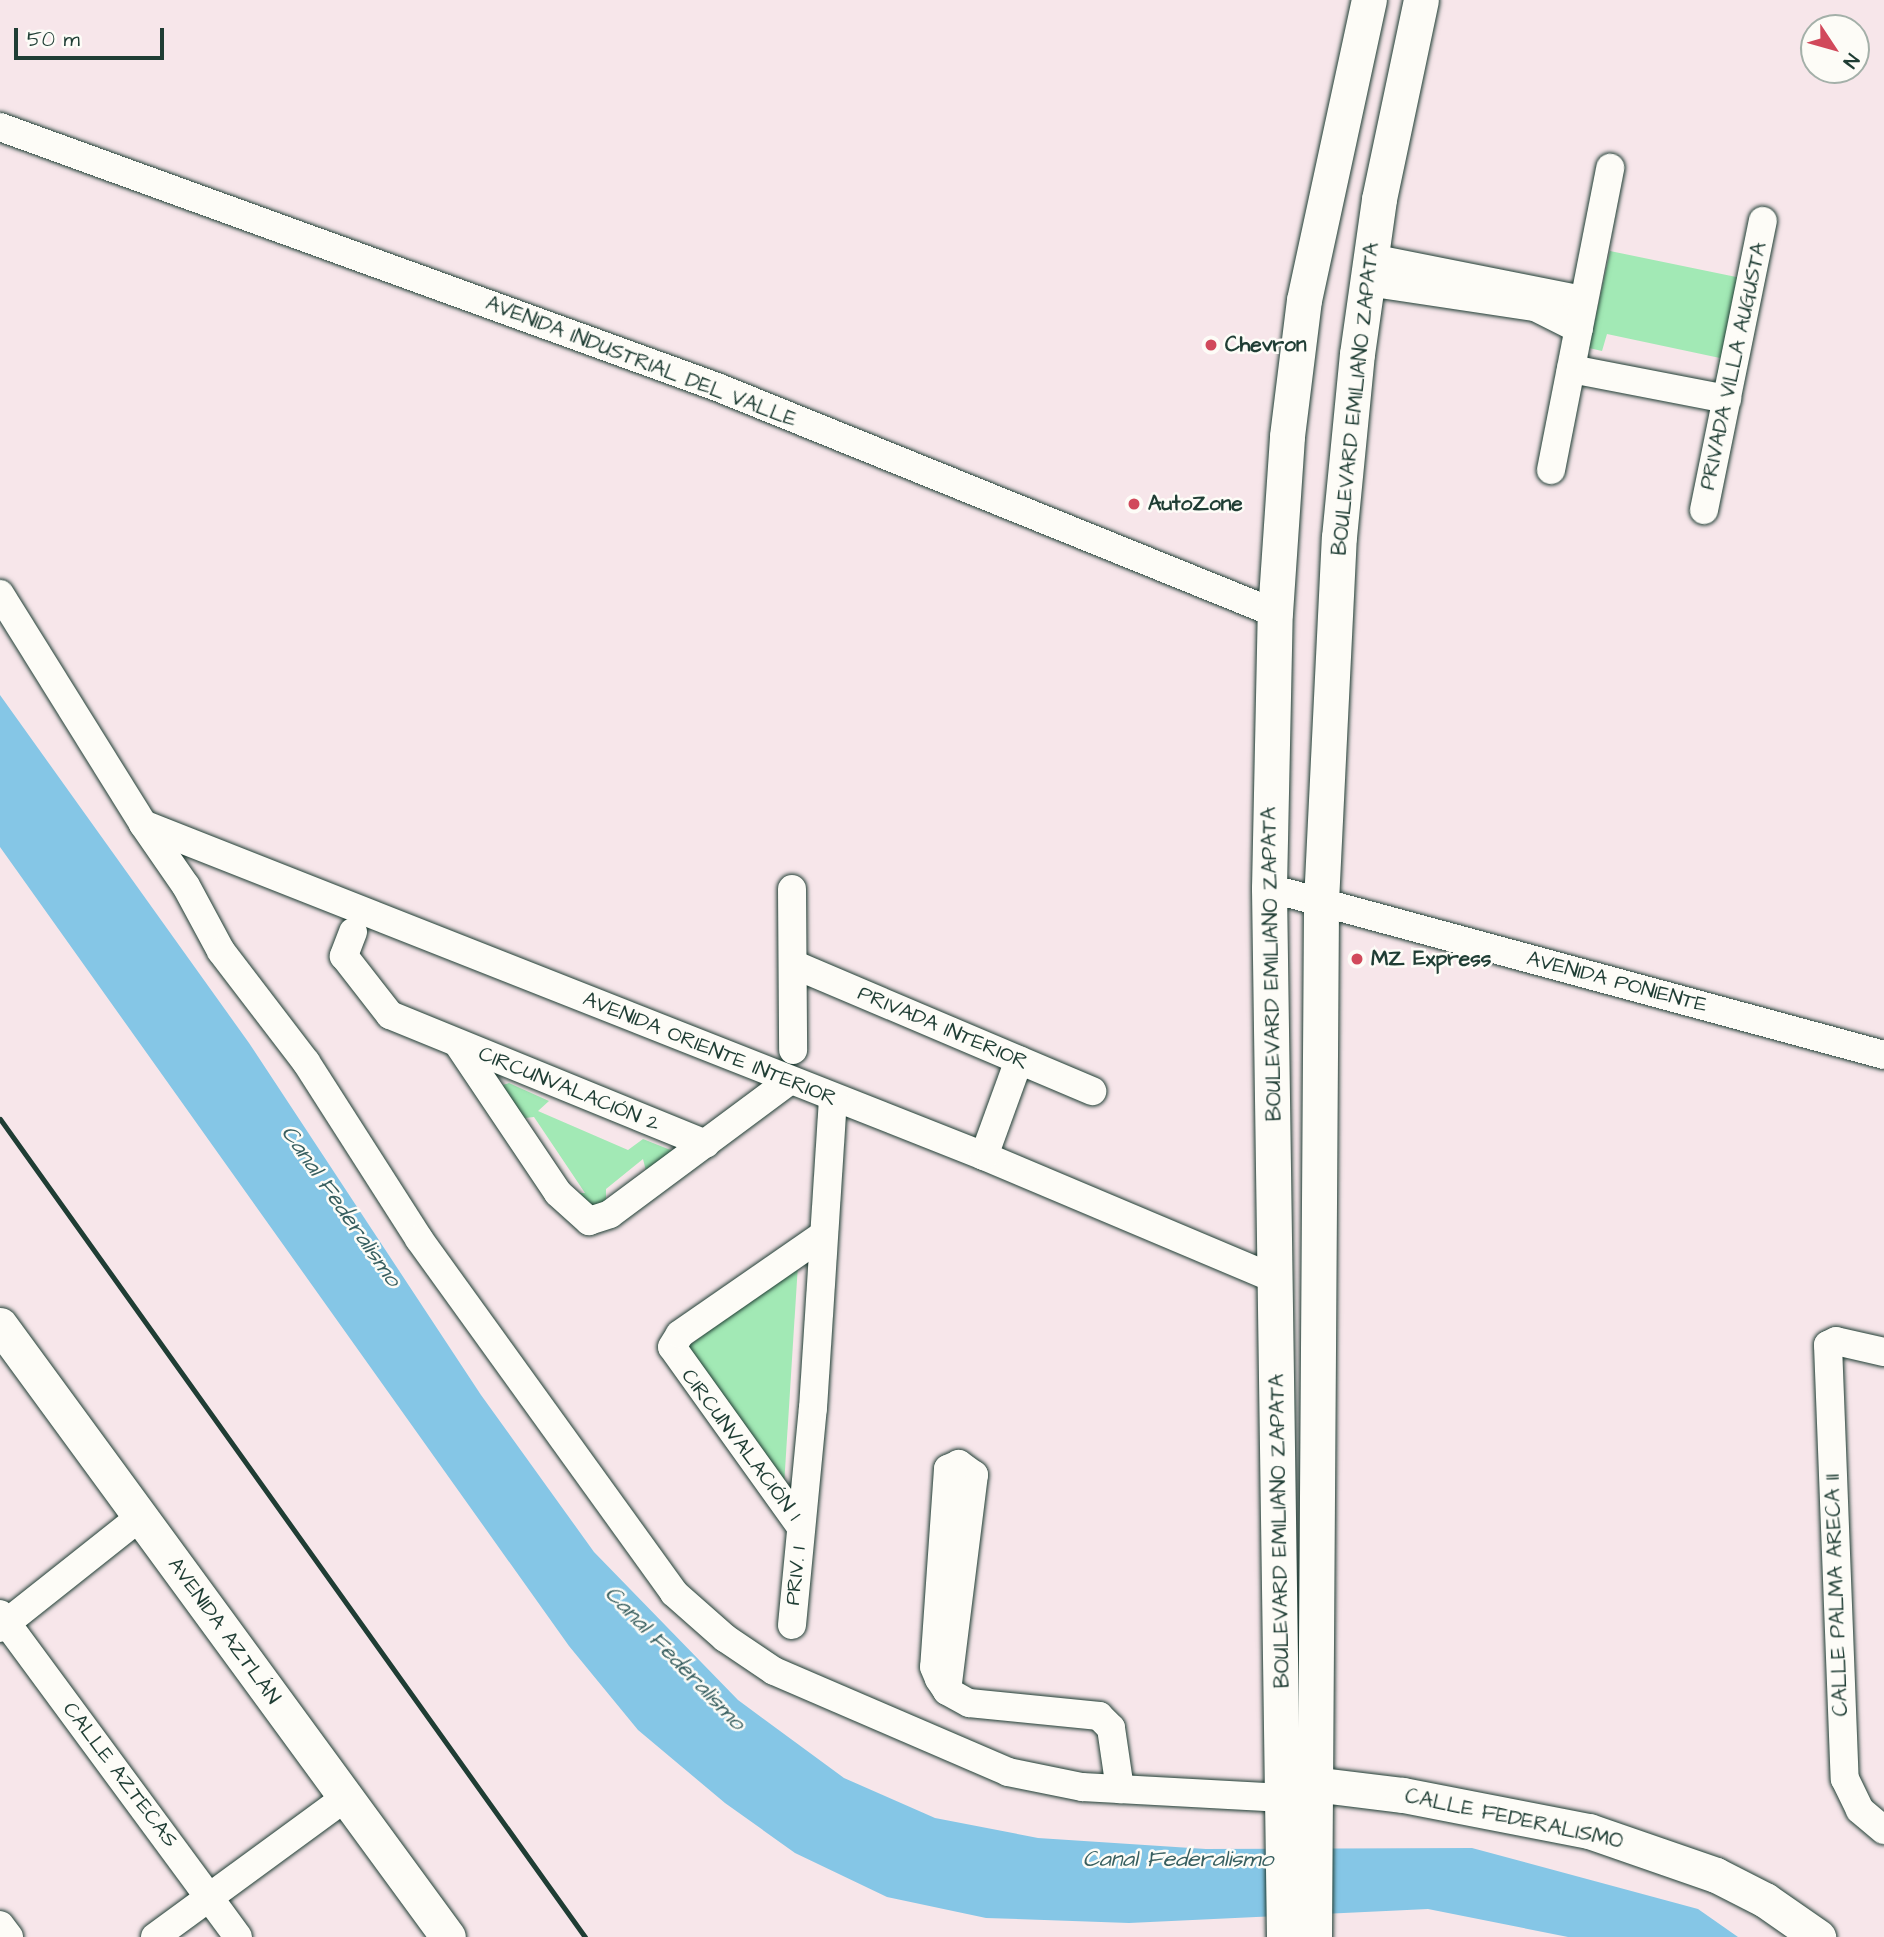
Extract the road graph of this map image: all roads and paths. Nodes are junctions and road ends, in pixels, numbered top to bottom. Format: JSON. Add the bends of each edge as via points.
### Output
{"nodes":[{"id":1,"x":1368,"y":0,"type":"edge"},
{"id":2,"x":1421,"y":0,"type":"edge"},
{"id":3,"x":0,"y":127,"type":"edge"},
{"id":4,"x":1610,"y":168,"type":"dead end"},
{"id":5,"x":1763,"y":221,"type":"dead end"},
{"id":6,"x":1369,"y":270,"type":"junction"},
{"id":7,"x":1584,"y":300,"type":"junction"},
{"id":8,"x":1579,"y":329,"type":"junction"},
{"id":9,"x":1571,"y":369,"type":"junction"},
{"id":10,"x":1727,"y":399,"type":"junction"},
{"id":11,"x":1551,"y":470,"type":"dead end"},
{"id":12,"x":1704,"y":510,"type":"dead end"},
{"id":13,"x":0,"y":594,"type":"edge"},
{"id":14,"x":1275,"y":612,"type":"junction"},
{"id":15,"x":142,"y":824,"type":"junction"},
{"id":16,"x":1269,"y":888,"type":"junction"},
{"id":17,"x":792,"y":889,"type":"dead end"},
{"id":18,"x":1321,"y":902,"type":"junction"},
{"id":19,"x":352,"y":932,"type":"dead end"},
{"id":20,"x":795,"y":965,"type":"junction"},
{"id":21,"x":458,"y":1044,"type":"junction"},
{"id":22,"x":793,"y":1050,"type":"dead end"},
{"id":23,"x":1884,"y":1055,"type":"edge"},
{"id":24,"x":1019,"y":1060,"type":"junction"},
{"id":25,"x":789,"y":1081,"type":"junction"},
{"id":26,"x":1092,"y":1091,"type":"dead end"},
{"id":27,"x":833,"y":1098,"type":"junction"},
{"id":28,"x":706,"y":1144,"type":"junction"},
{"id":29,"x":984,"y":1156,"type":"junction"},
{"id":30,"x":823,"y":1235,"type":"junction"},
{"id":31,"x":1275,"y":1279,"type":"junction"},
{"id":32,"x":0,"y":1325,"type":"edge"},
{"id":33,"x":1884,"y":1352,"type":"edge"},
{"id":34,"x":140,"y":1517,"type":"junction"},
{"id":35,"x":802,"y":1527,"type":"junction"},
{"id":36,"x":951,"y":1571,"type":"dead end"},
{"id":37,"x":2,"y":1621,"type":"edge"},
{"id":38,"x":792,"y":1625,"type":"dead end"},
{"id":39,"x":1119,"y":1789,"type":"junction"},
{"id":40,"x":1299,"y":1791,"type":"junction"},
{"id":41,"x":348,"y":1796,"type":"junction"},
{"id":42,"x":1884,"y":1830,"type":"edge"},
{"id":43,"x":1300,"y":1839,"type":"junction"},
{"id":44,"x":209,"y":1897,"type":"junction"},
{"id":45,"x":0,"y":1925,"type":"edge"},
{"id":46,"x":9,"y":1937,"type":"edge"},
{"id":47,"x":155,"y":1937,"type":"edge"},
{"id":48,"x":238,"y":1937,"type":"edge"},
{"id":49,"x":447,"y":1937,"type":"edge"},
{"id":50,"x":1284,"y":1937,"type":"edge"},
{"id":51,"x":1314,"y":1937,"type":"edge"},
{"id":52,"x":1818,"y":1937,"type":"edge"}],
"edges":[{"from":1,"to":14,"type":"main road","name":"BOULEVARD EMILIANO ZAPATA","via":[[1304,300],[1287,436]]},
{"from":2,"to":6,"type":"main road","name":"BOULEVARD EMILIANO ZAPATA","via":[[1379,199]]},
{"from":3,"to":14,"type":"street","name":"AVENIDA INDUSTRIAL DEL VALLE","via":[[717,387]]},
{"from":4,"to":7,"type":"street"},
{"from":5,"to":10,"type":"street","name":"PRIVADA VILLA AUGUSTA"},
{"from":6,"to":7,"type":"street"},
{"from":6,"to":8,"type":"street","via":[[1535,307]]},
{"from":6,"to":18,"type":"main road","name":"BOULEVARD EMILIANO ZAPATA","via":[[1339,537]]},
{"from":7,"to":8,"type":"street"},
{"from":8,"to":9,"type":"street"},
{"from":9,"to":10,"type":"street"},
{"from":9,"to":11,"type":"street"},
{"from":10,"to":12,"type":"street","name":"PRIVADA VILLA AUGUSTA"},
{"from":13,"to":15,"type":"street"},
{"from":14,"to":16,"type":"main road","name":"BOULEVARD EMILIANO ZAPATA"},
{"from":15,"to":25,"type":"street","name":"AVENIDA ORIENTE INTERIOR"},
{"from":15,"to":39,"type":"street","via":[[186,886],[220,951],[306,1062],[419,1239],[674,1593],[725,1639],[774,1671],[911,1728],[950,1750],[1008,1772]]},
{"from":16,"to":18,"type":"street","name":"AVENIDA PONIENTE"},
{"from":16,"to":31,"type":"main road","name":"BOULEVARD EMILIANO ZAPATA"},
{"from":17,"to":20,"type":"street"},
{"from":18,"to":23,"type":"street","name":"AVENIDA PONIENTE"},
{"from":18,"to":40,"type":"main road","name":"BOULEVARD EMILIANO ZAPATA"},
{"from":19,"to":21,"type":"street","via":[[344,956],[382,1009]]},
{"from":20,"to":22,"type":"street"},
{"from":20,"to":24,"type":"street","name":"PRIVADA INTERIOR"},
{"from":21,"to":28,"type":"street","name":"CIRCUNVALACIÓN 2"},
{"from":21,"to":28,"type":"street","name":"CIRCUNVALACIÓN 2","via":[[558,1193],[582,1218],[603,1218]]},
{"from":24,"to":26,"type":"street","name":"PRIVADA INTERIOR"},
{"from":24,"to":29,"type":"street"},
{"from":25,"to":27,"type":"street","name":"AVENIDA ORIENTE INTERIOR"},
{"from":25,"to":28,"type":"street","name":"CIRCUNVALACIÓN 2"},
{"from":27,"to":29,"type":"street","name":"AVENIDA ORIENTE INTERIOR"},
{"from":27,"to":30,"type":"street","name":"CIRCUNVALACIÓN 1"},
{"from":29,"to":31,"type":"street","name":"AVENIDA ORIENTE INTERIOR"},
{"from":30,"to":35,"type":"street","name":"CIRCUNVALACIÓN 1"},
{"from":30,"to":35,"type":"street","name":"CIRCUNVALACIÓN 1","via":[[680,1334],[672,1348]]},
{"from":31,"to":40,"type":"main road","name":"BOULEVARD EMILIANO ZAPATA"},
{"from":32,"to":34,"type":"main road","name":"AVENIDA AZTLÁN"},
{"from":33,"to":42,"type":"street","name":"CALLE PALMA ARECA II","via":[[1836,1341],[1828,1345],[1844,1779],[1860,1810]]},
{"from":34,"to":37,"type":"street"},
{"from":34,"to":41,"type":"main road","name":"AVENIDA AZTLÁN"},
{"from":35,"to":38,"type":"street","name":"PRIV. 1"},
{"from":36,"to":39,"type":"street","via":[[947,1691],[987,1707],[1099,1716],[1111,1728]]},
{"from":37,"to":44,"type":"street","name":"CALLE AZTECAS"},
{"from":39,"to":40,"type":"street"},
{"from":40,"to":43,"type":"main road","name":"BOULEVARD EMILIANO ZAPATA"},
{"from":40,"to":52,"type":"main road","name":"CALLE FEDERALISMO","via":[[1403,1795],[1601,1835],[1716,1875],[1765,1900]]},
{"from":41,"to":44,"type":"street"},
{"from":41,"to":49,"type":"main road","name":"AVENIDA AZTLÁN"},
{"from":43,"to":50,"type":"main road","name":"BOULEVARD EMILIANO ZAPATA"},
{"from":43,"to":51,"type":"main road","name":"BOULEVARD EMILIANO ZAPATA"},
{"from":44,"to":47,"type":"street"},
{"from":44,"to":48,"type":"street","name":"CALLE AZTECAS"},
{"from":45,"to":46,"type":"street"}]}
